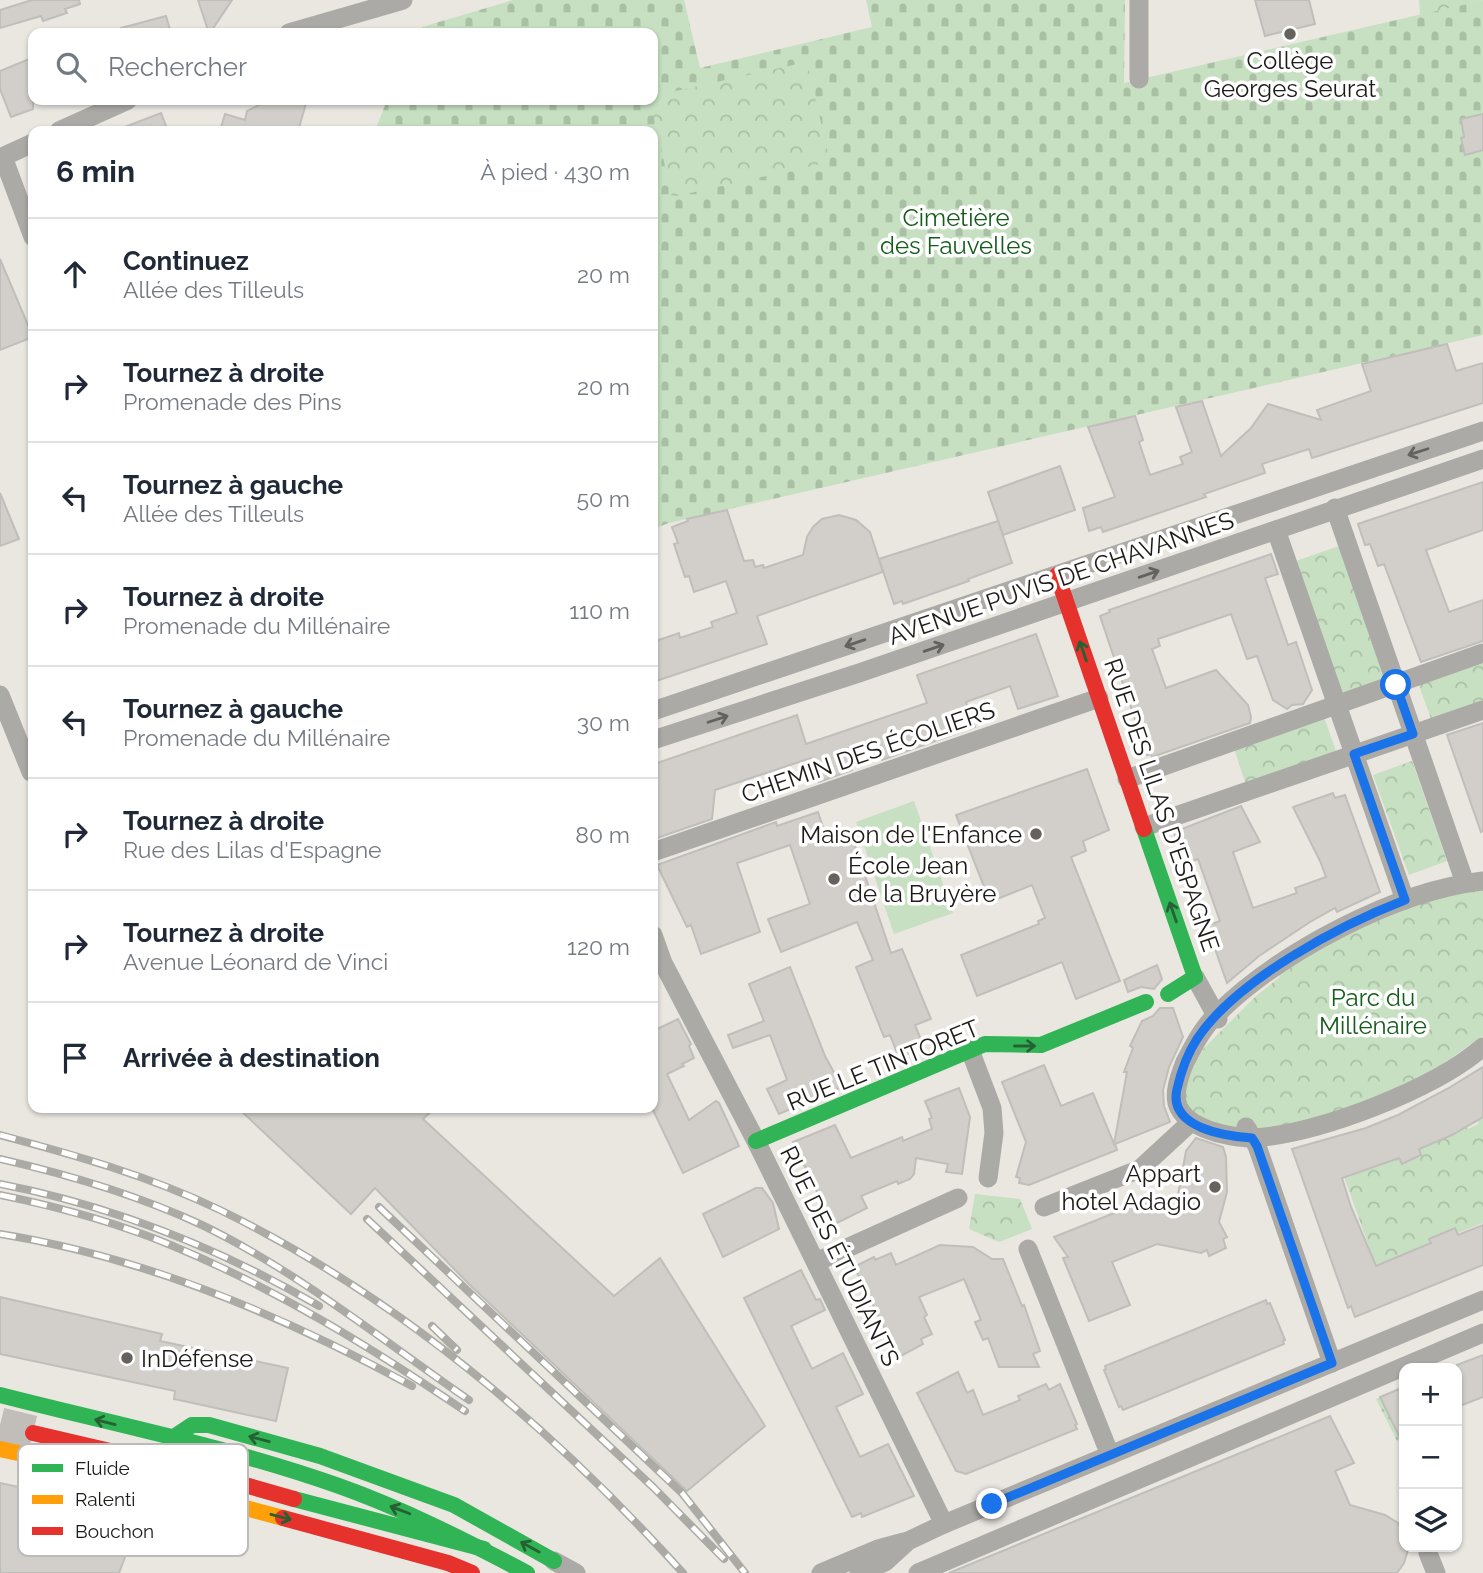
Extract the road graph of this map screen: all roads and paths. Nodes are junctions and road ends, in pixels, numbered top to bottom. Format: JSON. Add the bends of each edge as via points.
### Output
{"nodes":[{"id":1,"x":403,"y":0,"type":"edge"},
{"id":2,"x":1139,"y":0,"type":"edge"},
{"id":3,"x":306,"y":28,"type":"edge"},
{"id":4,"x":1139,"y":79,"type":"dead end"},
{"id":5,"x":117,"y":105,"type":"edge"},
{"id":6,"x":70,"y":126,"type":"edge"},
{"id":7,"x":28,"y":145,"type":"edge"},
{"id":8,"x":1,"y":157,"type":"edge"},
{"id":9,"x":28,"y":224,"type":"edge"},
{"id":10,"x":1483,"y":431,"type":"edge"},
{"id":11,"x":1483,"y":459,"type":"edge"},
{"id":12,"x":1335,"y":508,"type":"junction"},
{"id":13,"x":1276,"y":530,"type":"junction"},
{"id":14,"x":1057,"y":575,"type":"junction"},
{"id":15,"x":1066,"y":602,"type":"junction"},
{"id":16,"x":1483,"y":653,"type":"edge"},
{"id":17,"x":1396,"y":685,"type":"junction"},
{"id":18,"x":0,"y":695,"type":"edge"},
{"id":19,"x":1099,"y":698,"type":"junction"},
{"id":20,"x":1337,"y":706,"type":"junction"},
{"id":21,"x":658,"y":709,"type":"edge"},
{"id":22,"x":1483,"y":710,"type":"edge"},
{"id":23,"x":1413,"y":734,"type":"junction"},
{"id":24,"x":658,"y":738,"type":"edge"},
{"id":25,"x":1354,"y":754,"type":"junction"},
{"id":26,"x":28,"y":762,"type":"edge"},
{"id":27,"x":1127,"y":779,"type":"junction"},
{"id":28,"x":1144,"y":827,"type":"junction"},
{"id":29,"x":658,"y":850,"type":"edge"},
{"id":30,"x":1474,"y":882,"type":"edge"},
{"id":31,"x":1405,"y":900,"type":"junction"},
{"id":32,"x":658,"y":949,"type":"edge"},
{"id":33,"x":1195,"y":977,"type":"junction"},
{"id":34,"x":1168,"y":994,"type":"dead end"},
{"id":35,"x":1146,"y":1002,"type":"dead end"},
{"id":36,"x":1217,"y":1017,"type":"junction"},
{"id":37,"x":1483,"y":1047,"type":"edge"},
{"id":38,"x":970,"y":1050,"type":"junction"},
{"id":39,"x":1191,"y":1122,"type":"junction"},
{"id":40,"x":1252,"y":1136,"type":"junction"},
{"id":41,"x":756,"y":1141,"type":"junction"},
{"id":42,"x":988,"y":1178,"type":"dead end"},
{"id":43,"x":958,"y":1198,"type":"dead end"},
{"id":44,"x":1044,"y":1207,"type":"dead end"},
{"id":45,"x":1028,"y":1249,"type":"dead end"},
{"id":46,"x":816,"y":1262,"type":"junction"},
{"id":47,"x":1483,"y":1300,"type":"edge"},
{"id":48,"x":1483,"y":1333,"type":"edge"},
{"id":49,"x":1332,"y":1363,"type":"junction"},
{"id":50,"x":0,"y":1395,"type":"edge"},
{"id":51,"x":33,"y":1433,"type":"tunnel mouth"},
{"id":52,"x":171,"y":1439,"type":"junction"},
{"id":53,"x":79,"y":1444,"type":"edge"},
{"id":54,"x":190,"y":1444,"type":"edge"},
{"id":55,"x":0,"y":1449,"type":"edge"},
{"id":56,"x":18,"y":1453,"type":"edge"},
{"id":57,"x":1110,"y":1455,"type":"junction"},
{"id":58,"x":248,"y":1459,"type":"edge"},
{"id":59,"x":248,"y":1486,"type":"edge"},
{"id":60,"x":248,"y":1508,"type":"edge"},
{"id":61,"x":944,"y":1524,"type":"junction"},
{"id":62,"x":484,"y":1549,"type":"junction"},
{"id":63,"x":1428,"y":1553,"type":"dead end"},
{"id":64,"x":554,"y":1561,"type":"joint"},
{"id":65,"x":500,"y":1566,"type":"edge"},
{"id":66,"x":857,"y":1569,"type":"edge"},
{"id":67,"x":472,"y":1573,"type":"edge"},
{"id":68,"x":527,"y":1573,"type":"edge"},
{"id":69,"x":576,"y":1573,"type":"edge"},
{"id":70,"x":821,"y":1573,"type":"edge"},
{"id":71,"x":918,"y":1573,"type":"edge"},
{"id":72,"x":1436,"y":1573,"type":"edge"}],
"edges":[{"from":1,"to":3,"type":"street"},
{"from":2,"to":4,"type":"street"},
{"from":5,"to":6,"type":"street"},
{"from":7,"to":8,"type":"street"},
{"from":8,"to":9,"type":"street"},
{"from":10,"to":14,"type":"street","name":"AVENUE PUVIS DE CHAVANNES","one_way":true},
{"from":11,"to":12,"type":"street","name":"AVENUE PUVIS DE CHAVANNES"},
{"from":12,"to":13,"type":"street","name":"AVENUE PUVIS DE CHAVANNES"},
{"from":12,"to":17,"type":"street"},
{"from":15,"to":13,"type":"street","name":"AVENUE PUVIS DE CHAVANNES","one_way":true},
{"from":13,"to":20,"type":"street"},
{"from":14,"to":15,"type":"main road","name":"RUE DES LILAS D'ESPAGNE"},
{"from":14,"to":21,"type":"street","name":"AVENUE PUVIS DE CHAVANNES","one_way":true},
{"from":19,"to":15,"type":"main road","name":"RUE DES LILAS D'ESPAGNE","one_way":true},
{"from":24,"to":15,"type":"street","name":"AVENUE PUVIS DE CHAVANNES","one_way":true},
{"from":16,"to":17,"type":"street"},
{"from":17,"to":20,"type":"street"},
{"from":17,"to":23,"type":"street"},
{"from":18,"to":26,"type":"street"},
{"from":19,"to":27,"type":"main road","name":"RUE DES LILAS D'ESPAGNE"},
{"from":19,"to":29,"type":"street","name":"CHEMIN DES ÉCOLIERS"},
{"from":20,"to":25,"type":"street"},
{"from":20,"to":27,"type":"street"},
{"from":22,"to":23,"type":"street"},
{"from":23,"to":25,"type":"street"},
{"from":23,"to":30,"type":"street"},
{"from":25,"to":28,"type":"street"},
{"from":25,"to":31,"type":"street"},
{"from":27,"to":28,"type":"main road","name":"RUE DES LILAS D'ESPAGNE"},
{"from":33,"to":28,"type":"main road","name":"RUE DES LILAS D'ESPAGNE","one_way":true},
{"from":30,"to":31,"type":"street"},
{"from":31,"to":36,"type":"street","via":[[1320,939],[1268,972]]},
{"from":32,"to":41,"type":"street","name":"RUE DES ÉTUDIANTS"},
{"from":33,"to":34,"type":"main road"},
{"from":33,"to":36,"type":"street","name":"RUE DES LILAS D'ESPAGNE"},
{"from":38,"to":35,"type":"main road","name":"RUE LE TINTORET","one_way":true,"via":[[985,1044],[1041,1045]]},
{"from":36,"to":39,"type":"street","via":[[1196,1040],[1175,1096]]},
{"from":37,"to":40,"type":"street","via":[[1436,1077],[1356,1114],[1309,1129]]},
{"from":38,"to":41,"type":"main road","name":"RUE LE TINTORET"},
{"from":38,"to":42,"type":"street","via":[[992,1108]]},
{"from":39,"to":40,"type":"street","via":[[1207,1130]]},
{"from":39,"to":44,"type":"street","via":[[1140,1170]]},
{"from":40,"to":49,"type":"street"},
{"from":41,"to":46,"type":"street","name":"RUE DES ÉTUDIANTS"},
{"from":43,"to":46,"type":"street"},
{"from":45,"to":57,"type":"street"},
{"from":46,"to":61,"type":"street","name":"RUE DES ÉTUDIANTS"},
{"from":47,"to":49,"type":"street"},
{"from":48,"to":71,"type":"street"},
{"from":49,"to":57,"type":"street"},
{"from":52,"to":50,"type":"main road","one_way":true},
{"from":51,"to":53,"type":"main road"},
{"from":54,"to":52,"type":"main road","one_way":true},
{"from":64,"to":52,"type":"main road","one_way":true,"via":[[454,1505],[320,1456],[209,1425],[192,1425]]},
{"from":55,"to":56,"type":"main road","one_way":true},
{"from":57,"to":61,"type":"street"},
{"from":62,"to":58,"type":"main road","one_way":true,"via":[[315,1477]]},
{"from":59,"to":62,"type":"main road"},
{"from":60,"to":67,"type":"main road","one_way":true},
{"from":61,"to":66,"type":"street"},
{"from":62,"to":65,"type":"main road"},
{"from":63,"to":72,"type":"street"},
{"from":64,"to":69,"type":"street"},
{"from":65,"to":68,"type":"main road"},
{"from":66,"to":70,"type":"street"}]}
